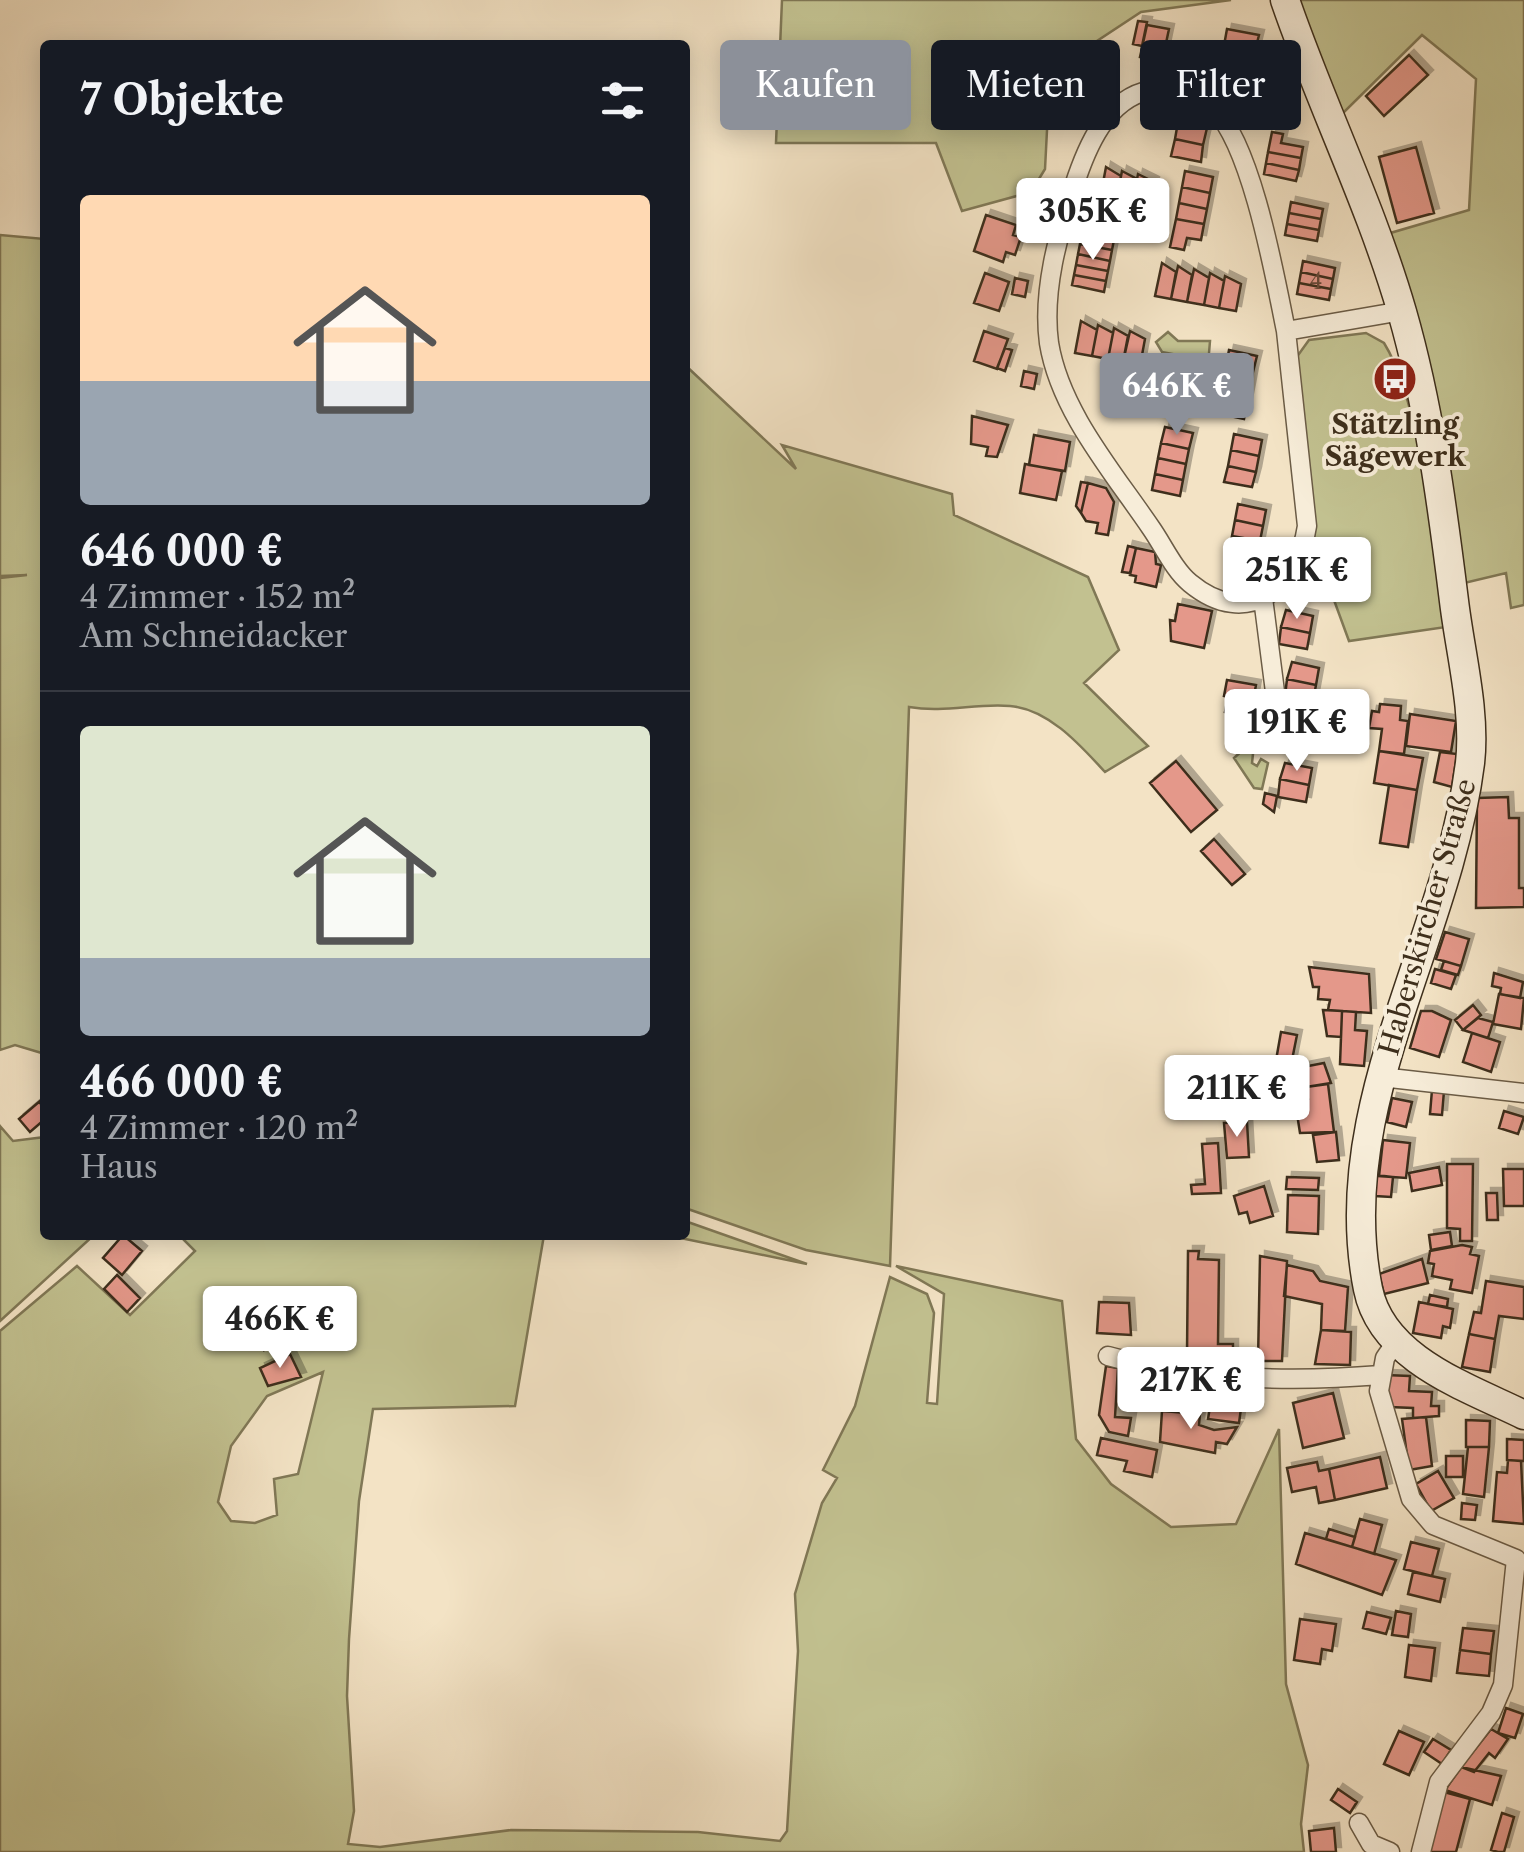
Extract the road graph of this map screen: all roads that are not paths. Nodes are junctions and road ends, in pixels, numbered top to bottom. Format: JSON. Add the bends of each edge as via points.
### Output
{"nodes":[{"id":1,"x":1285,"y":0,"type":"edge"},
{"id":2,"x":1402,"y":311,"type":"junction"},
{"id":3,"x":1286,"y":331,"type":"junction"},
{"id":4,"x":1263,"y":598,"type":"junction"},
{"id":5,"x":1269,"y":743,"type":"dead end"},
{"id":6,"x":1382,"y":1077,"type":"junction"},
{"id":7,"x":1524,"y":1093,"type":"edge"},
{"id":8,"x":1396,"y":1342,"type":"junction"},
{"id":9,"x":1108,"y":1356,"type":"dead end"},
{"id":10,"x":1381,"y":1374,"type":"junction"},
{"id":11,"x":1524,"y":1416,"type":"edge"},
{"id":12,"x":1520,"y":1555,"type":"edge"},
{"id":13,"x":1359,"y":1824,"type":"dead end"},
{"id":14,"x":1390,"y":1852,"type":"edge"},
{"id":15,"x":1421,"y":1852,"type":"edge"}],
"edges":[{"from":1,"to":2,"type":"street","name":"Haberskircher Straße"},
{"from":2,"to":3,"type":"street"},
{"from":2,"to":6,"type":"street","name":"Haberskircher Straße","via":[[1440,490],[1470,757],[1444,872]]},
{"from":3,"to":4,"type":"street","via":[[1307,526],[1291,577]]},
{"from":3,"to":4,"type":"street","via":[[1256,204],[1219,115],[1197,96],[1174,89],[1145,91],[1116,108],[1084,156],[1057,247],[1048,325],[1058,378],[1188,582],[1224,600]]},
{"from":4,"to":5,"type":"street","via":[[1279,724]]},
{"from":6,"to":7,"type":"street"},
{"from":6,"to":8,"type":"street","name":"Haberskircher Straße","via":[[1365,1135],[1360,1219],[1373,1309]]},
{"from":8,"to":10,"type":"street"},
{"from":8,"to":11,"type":"street","name":"Haberskircher Straße"},
{"from":9,"to":10,"type":"street","via":[[1274,1376]]},
{"from":10,"to":12,"type":"street","via":[[1390,1432],[1420,1513],[1454,1537]]},
{"from":12,"to":15,"type":"street","via":[[1503,1685],[1492,1713],[1440,1782]]},
{"from":13,"to":14,"type":"street","via":[[1371,1844]]}]}
